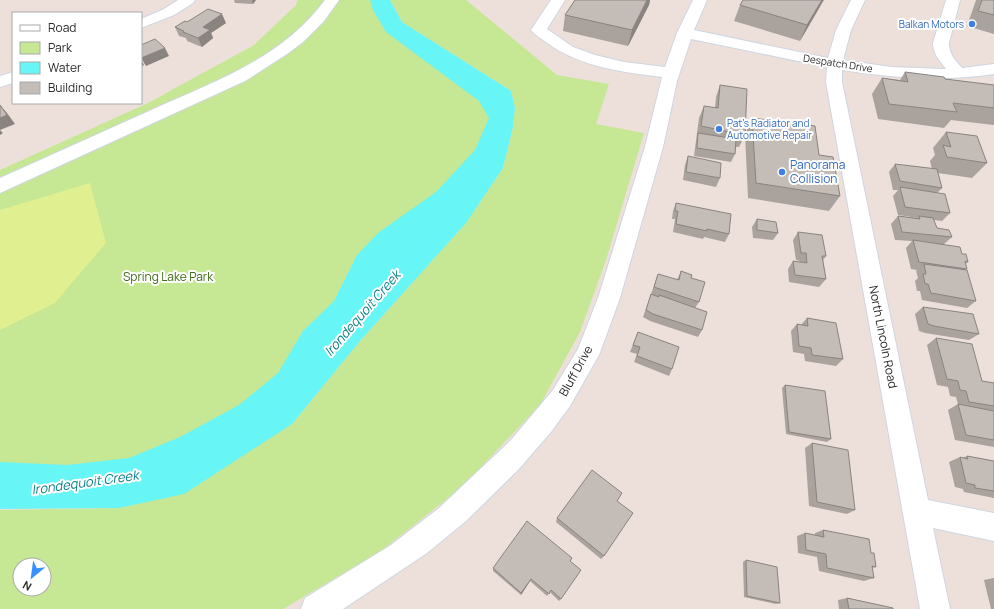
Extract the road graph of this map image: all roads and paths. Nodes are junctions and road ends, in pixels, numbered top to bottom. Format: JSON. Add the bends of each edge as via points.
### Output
{"nodes":[{"id":1,"x":188,"y":0,"type":"edge"},
{"id":2,"x":332,"y":0,"type":"edge"},
{"id":3,"x":558,"y":0,"type":"edge"},
{"id":4,"x":858,"y":0,"type":"edge"},
{"id":5,"x":953,"y":0,"type":"edge"},
{"id":6,"x":695,"y":1,"type":"edge"},
{"id":7,"x":142,"y":24,"type":"edge"},
{"id":8,"x":685,"y":32,"type":"junction"},
{"id":9,"x":834,"y":64,"type":"junction"},
{"id":10,"x":994,"y":69,"type":"edge"},
{"id":11,"x":672,"y":73,"type":"junction"},
{"id":12,"x":958,"y":74,"type":"junction"},
{"id":13,"x":12,"y":77,"type":"edge"},
{"id":14,"x":0,"y":82,"type":"edge"},
{"id":15,"x":0,"y":186,"type":"edge"},
{"id":16,"x":916,"y":511,"type":"junction"},
{"id":17,"x":994,"y":527,"type":"edge"},
{"id":18,"x":316,"y":609,"type":"edge"},
{"id":19,"x":935,"y":609,"type":"edge"}],
"edges":[{"from":1,"to":7,"type":"street","via":[[169,12]]},
{"from":2,"to":15,"type":"street","via":[[319,18],[298,39],[239,77]]},
{"from":3,"to":11,"type":"street","via":[[539,30],[563,46],[577,54],[614,66]]},
{"from":4,"to":9,"type":"street","name":"North Lincoln Road","via":[[843,29]]},
{"from":5,"to":12,"type":"street","via":[[941,49]]},
{"from":6,"to":8,"type":"street"},
{"from":8,"to":9,"type":"street","name":"Despatch Drive"},
{"from":8,"to":11,"type":"street","name":"Bluff Drive"},
{"from":9,"to":12,"type":"street","name":"Despatch Drive","via":[[894,71]]},
{"from":9,"to":16,"type":"street","name":"North Lincoln Road","via":[[836,90]]},
{"from":10,"to":12,"type":"street","name":"Despatch Drive"},
{"from":11,"to":18,"type":"street","name":"Bluff Drive","via":[[653,149],[604,315],[571,384],[550,415],[523,447],[449,518],[398,556]]},
{"from":13,"to":14,"type":"street"},
{"from":16,"to":17,"type":"street"},
{"from":16,"to":19,"type":"street","name":"North Lincoln Road"}]}
